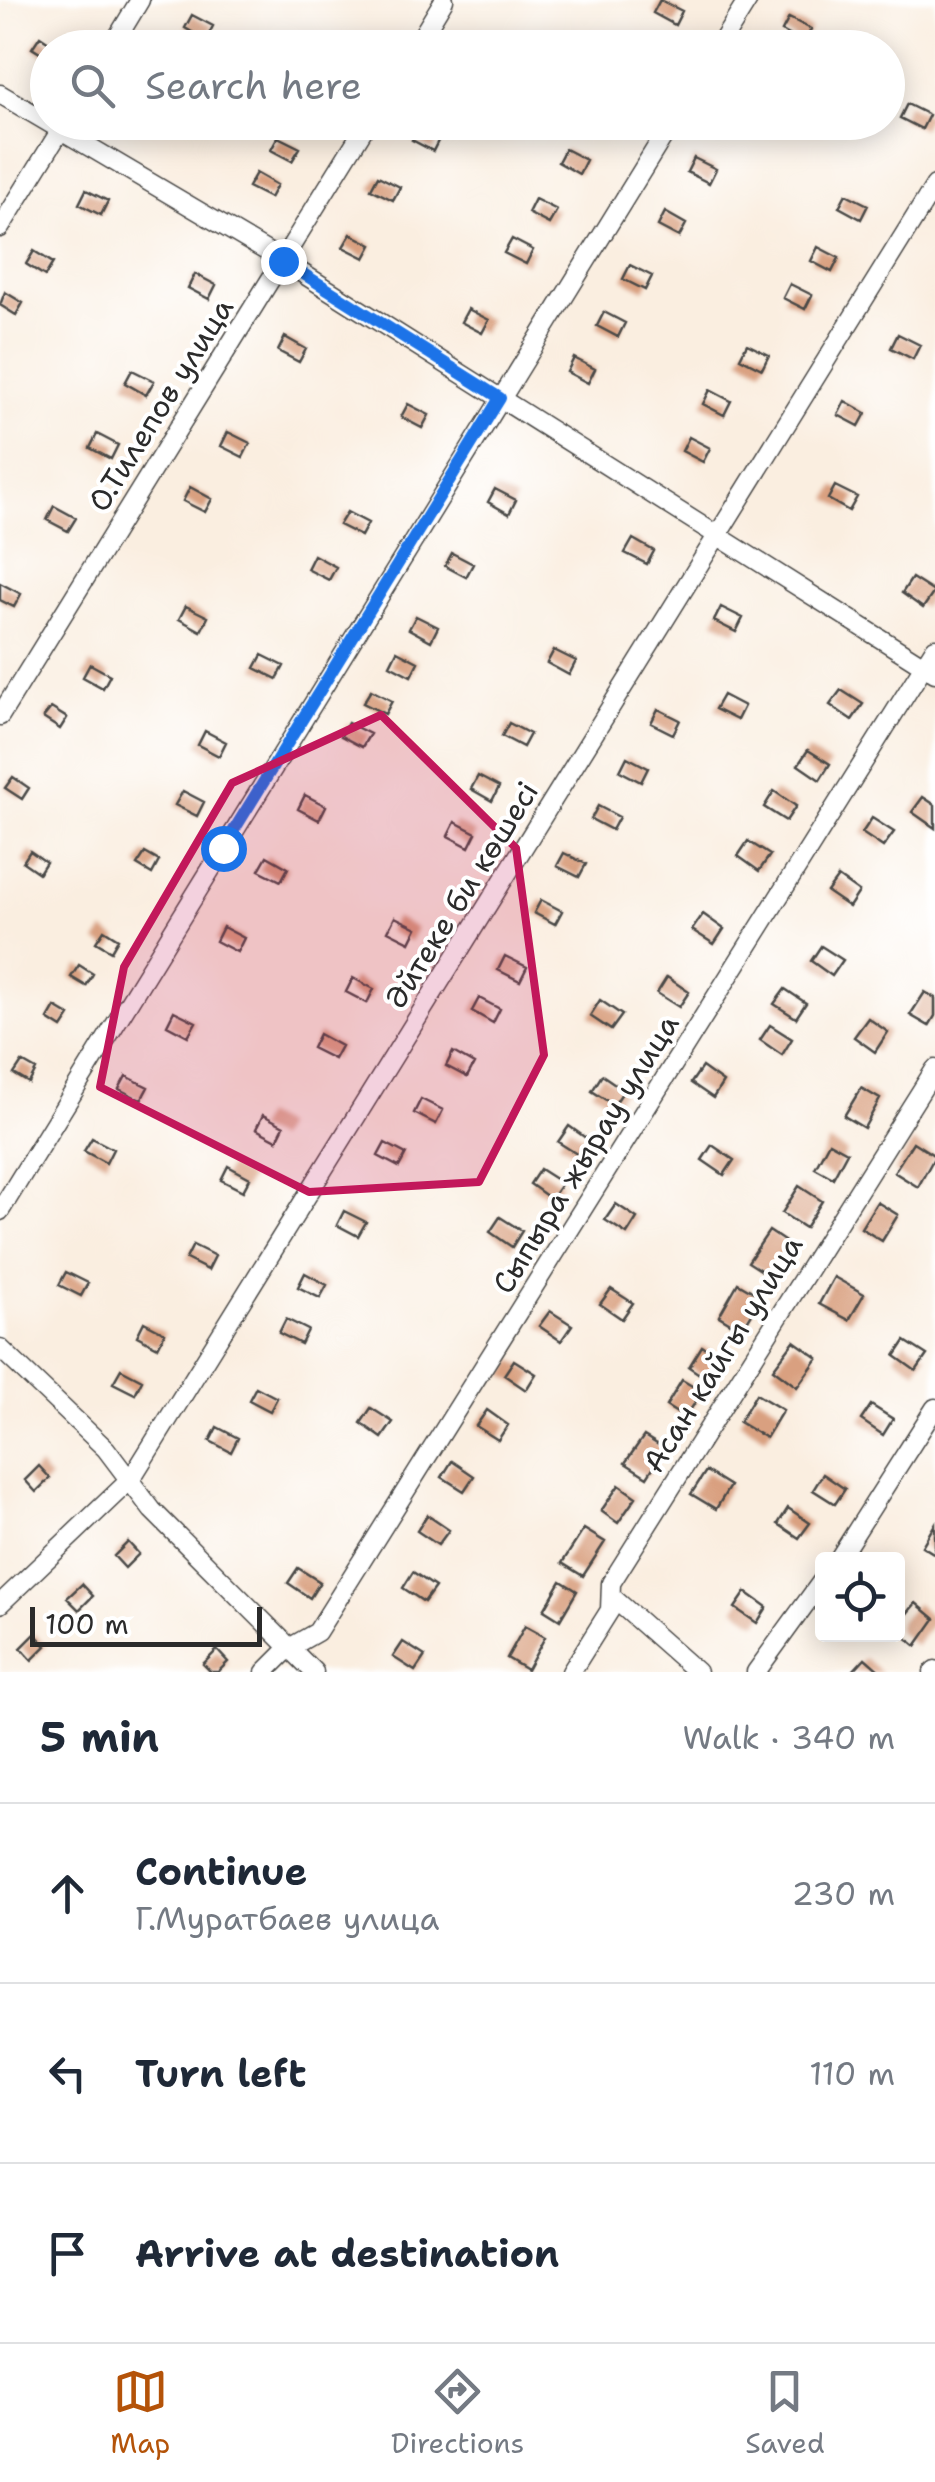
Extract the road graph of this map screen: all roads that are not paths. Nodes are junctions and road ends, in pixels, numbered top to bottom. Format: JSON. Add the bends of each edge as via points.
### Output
{"nodes":[{"id":1,"x":140,"y":0,"type":"edge"},
{"id":2,"x":444,"y":0,"type":"edge"},
{"id":3,"x":748,"y":0,"type":"edge"},
{"id":4,"x":122,"y":30,"type":"edge"},
{"id":5,"x":426,"y":30,"type":"edge"},
{"id":6,"x":729,"y":30,"type":"edge"},
{"id":7,"x":0,"y":94,"type":"edge"},
{"id":8,"x":30,"y":110,"type":"edge"},
{"id":9,"x":54,"y":140,"type":"edge"},
{"id":10,"x":83,"y":140,"type":"edge"},
{"id":11,"x":357,"y":140,"type":"edge"},
{"id":12,"x":661,"y":140,"type":"edge"},
{"id":13,"x":935,"y":185,"type":"edge"},
{"id":14,"x":0,"y":228,"type":"edge"},
{"id":15,"x":283,"y":261,"type":"junction"},
{"id":16,"x":500,"y":398,"type":"junction"},
{"id":17,"x":718,"y":538,"type":"junction"},
{"id":18,"x":935,"y":648,"type":"edge"},
{"id":19,"x":930,"y":669,"type":"edge"},
{"id":20,"x":0,"y":716,"type":"edge"},
{"id":21,"x":935,"y":1069,"type":"edge"},
{"id":22,"x":0,"y":1211,"type":"edge"},
{"id":23,"x":0,"y":1348,"type":"edge"},
{"id":24,"x":935,"y":1408,"type":"edge"},
{"id":25,"x":131,"y":1479,"type":"junction"},
{"id":26,"x":843,"y":1552,"type":"edge"},
{"id":27,"x":815,"y":1591,"type":"edge"},
{"id":28,"x":610,"y":1596,"type":"junction"},
{"id":29,"x":0,"y":1604,"type":"edge"},
{"id":30,"x":288,"y":1648,"type":"junction"},
{"id":31,"x":265,"y":1672,"type":"edge"},
{"id":32,"x":314,"y":1672,"type":"edge"},
{"id":33,"x":571,"y":1672,"type":"edge"},
{"id":34,"x":697,"y":1672,"type":"edge"},
{"id":35,"x":756,"y":1672,"type":"edge"}],
"edges":[{"from":1,"to":4,"type":"street"},
{"from":2,"to":5,"type":"street"},
{"from":3,"to":6,"type":"street"},
{"from":7,"to":8,"type":"street"},
{"from":9,"to":14,"type":"street"},
{"from":10,"to":15,"type":"street"},
{"from":11,"to":15,"type":"street","name":"О.Тилепов улица"},
{"from":12,"to":16,"type":"street"},
{"from":13,"to":17,"type":"street","name":"Әйтеке би көшесі"},
{"from":15,"to":16,"type":"street"},
{"from":15,"to":20,"type":"street","name":"О.Тилепов улица"},
{"from":16,"to":17,"type":"street"},
{"from":16,"to":22,"type":"street"},
{"from":17,"to":19,"type":"street"},
{"from":17,"to":25,"type":"street","name":"Әйтеке би көшесі"},
{"from":18,"to":19,"type":"street","name":"Сыпыра жырау улица"},
{"from":19,"to":30,"type":"street","name":"Сыпыра жырау улица","via":[[317,1632]]},
{"from":21,"to":28,"type":"street","name":"Асан кайгы улица","via":[[618,1573]]},
{"from":23,"to":25,"type":"street"},
{"from":24,"to":26,"type":"street"},
{"from":25,"to":29,"type":"street","name":"Әйтеке би көшесі"},
{"from":25,"to":30,"type":"street","via":[[152,1510]]},
{"from":27,"to":35,"type":"street"},
{"from":28,"to":33,"type":"street","name":"Асан кайгы улица","via":[[610,1610]]},
{"from":28,"to":34,"type":"street"},
{"from":30,"to":31,"type":"street","name":"Сыпыра жырау улица"},
{"from":30,"to":32,"type":"street"}]}
